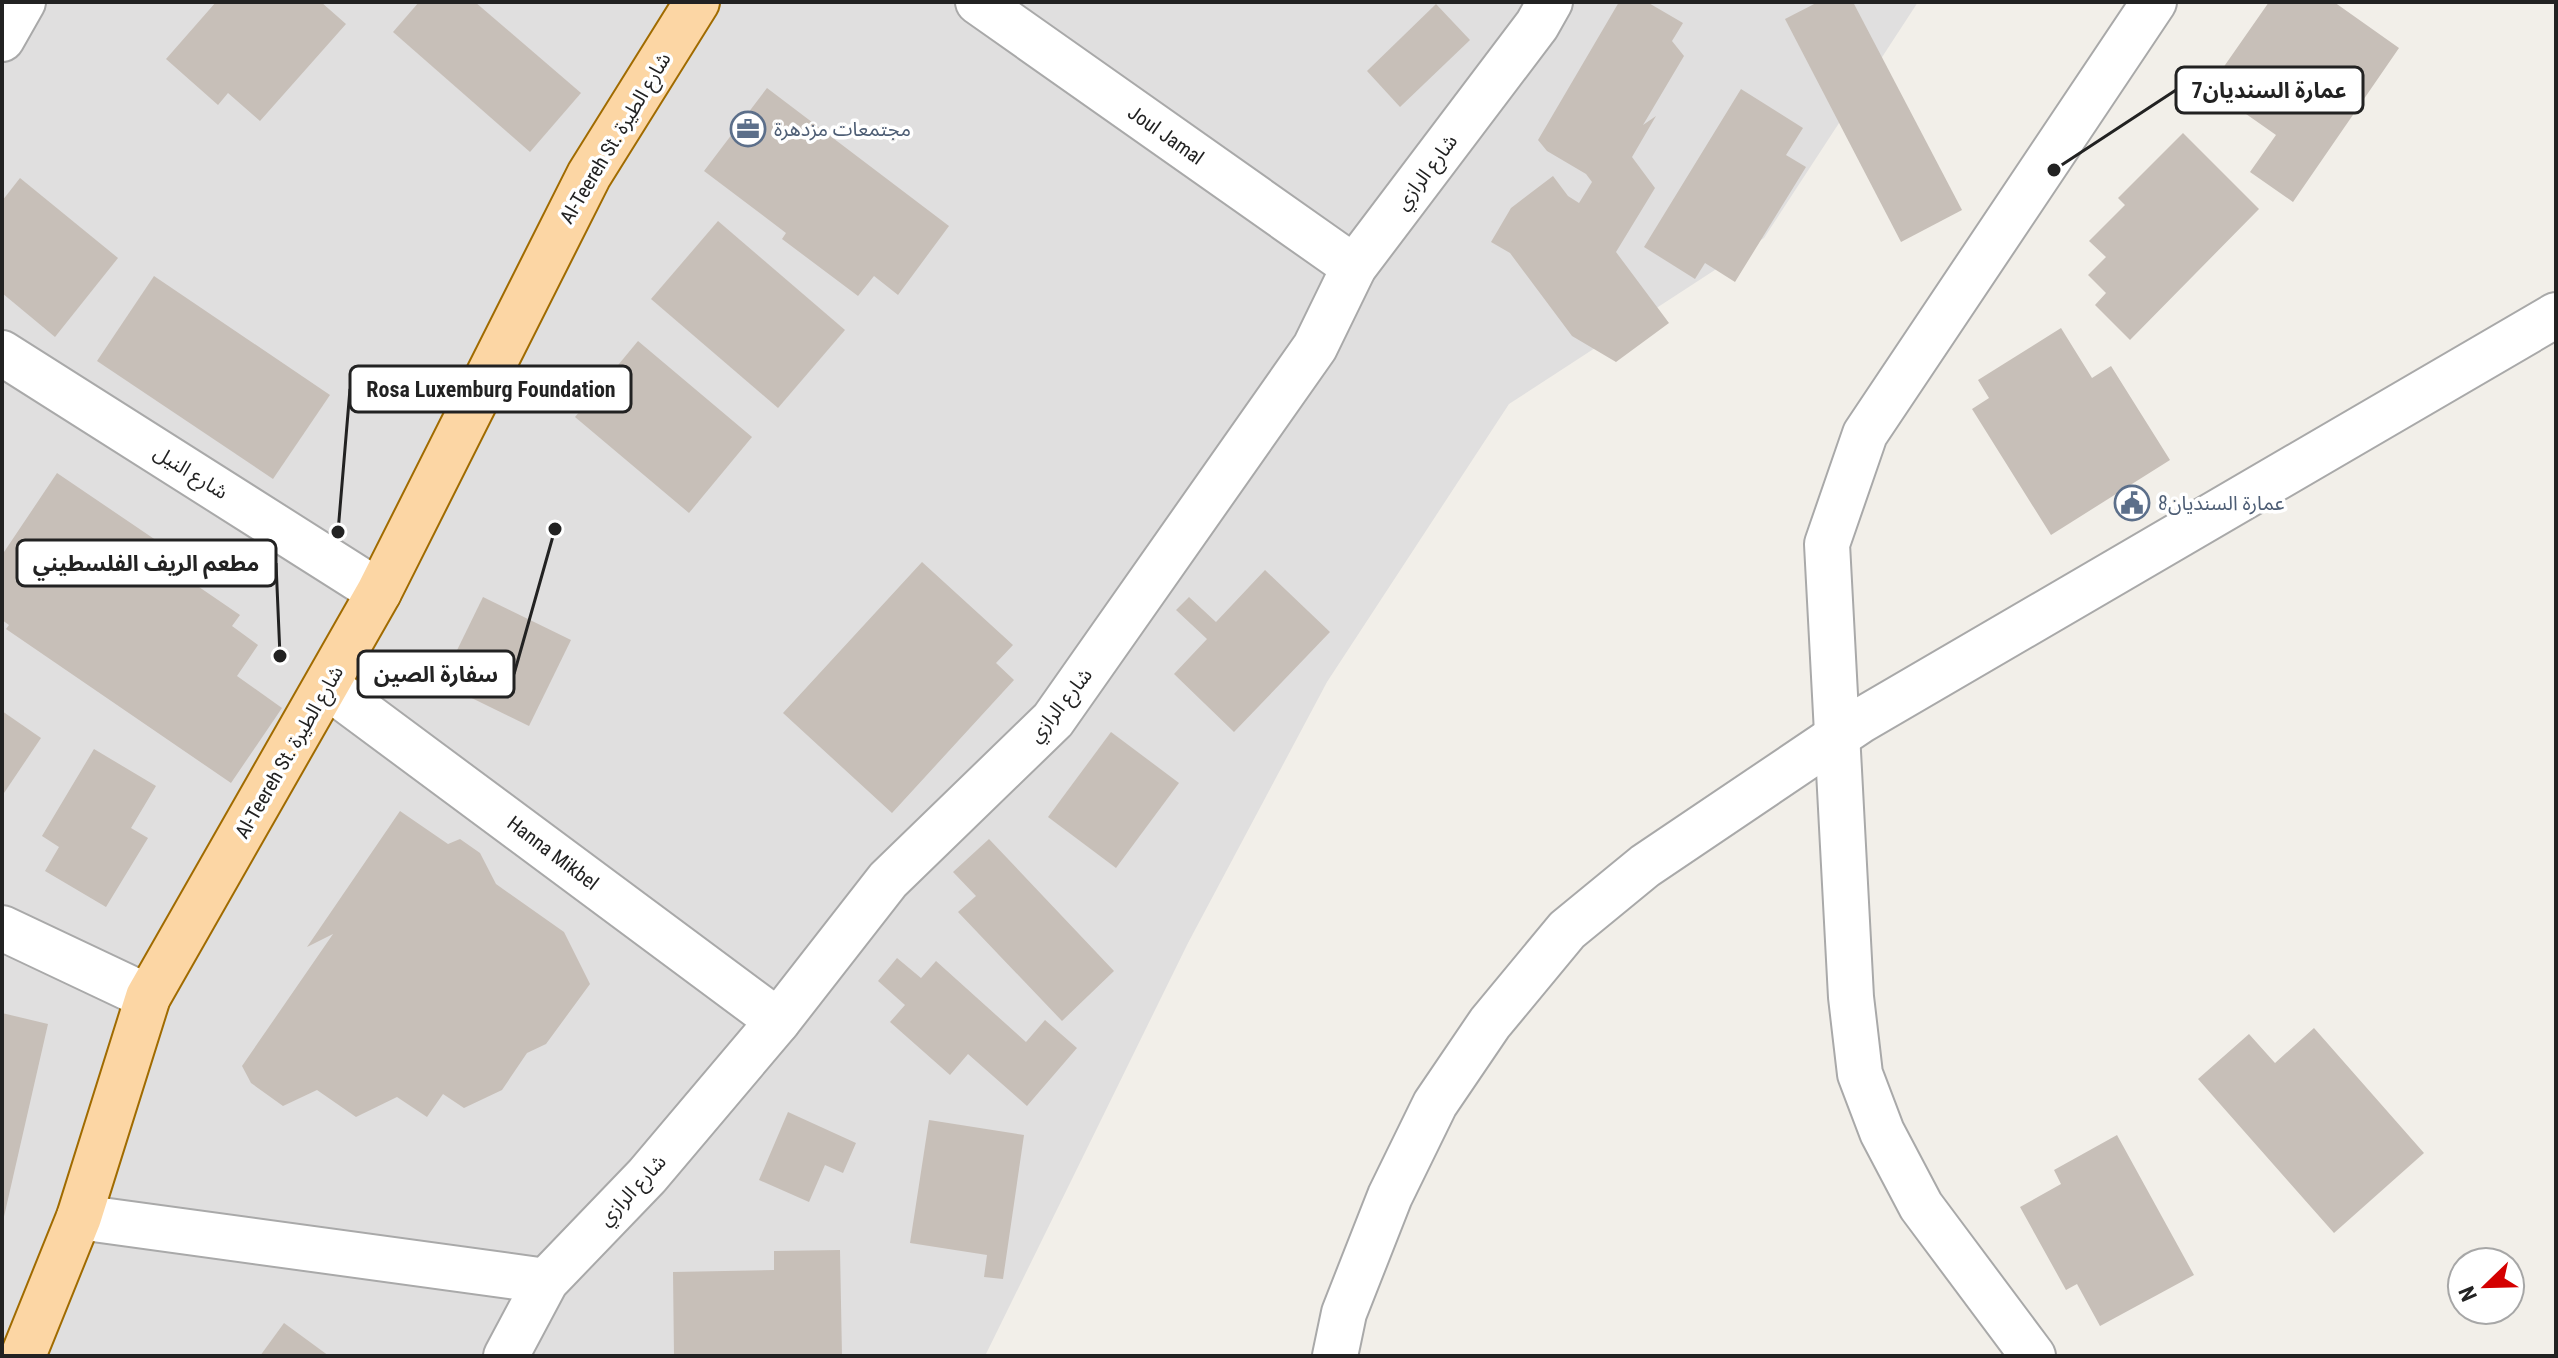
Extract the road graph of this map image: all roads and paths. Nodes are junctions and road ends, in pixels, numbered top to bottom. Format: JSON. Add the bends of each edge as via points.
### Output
{"nodes":[{"id":1,"x":23,"y":2,"type":"edge"},
{"id":2,"x":697,"y":2,"type":"edge"},
{"id":3,"x":978,"y":2,"type":"edge"},
{"id":4,"x":1550,"y":2,"type":"edge"},
{"id":5,"x":2154,"y":2,"type":"edge"},
{"id":6,"x":2,"y":39,"type":"edge"},
{"id":7,"x":1354,"y":267,"type":"junction"},
{"id":8,"x":2556,"y":315,"type":"edge"},
{"id":9,"x":2,"y":353,"type":"edge"},
{"id":10,"x":379,"y":592,"type":"junction"},
{"id":11,"x":327,"y":686,"type":"junction"},
{"id":12,"x":1837,"y":737,"type":"junction"},
{"id":13,"x":2,"y":928,"type":"edge"},
{"id":14,"x":148,"y":997,"type":"junction"},
{"id":15,"x":778,"y":1021,"type":"junction"},
{"id":16,"x":79,"y":1217,"type":"junction"},
{"id":17,"x":546,"y":1281,"type":"junction"},
{"id":18,"x":23,"y":1356,"type":"edge"},
{"id":19,"x":506,"y":1356,"type":"edge"},
{"id":20,"x":1335,"y":1356,"type":"edge"},
{"id":21,"x":2033,"y":1356,"type":"edge"}],
"edges":[{"from":1,"to":6,"type":"street"},
{"from":2,"to":10,"type":"main road","name":"Al-Teereh St. شارع الطيرة","via":[[589,175]]},
{"from":3,"to":7,"type":"street","name":"Joul Jamal"},
{"from":4,"to":7,"type":"street","name":"شارع الرازي"},
{"from":5,"to":12,"type":"street","via":[[1865,434],[1827,544]]},
{"from":7,"to":15,"type":"street","name":"شارع الرازي","via":[[1315,347],[1053,720],[888,880]]},
{"from":8,"to":12,"type":"street"},
{"from":9,"to":10,"type":"street","name":"شارع النيل"},
{"from":10,"to":11,"type":"main road","name":"Al-Teereh St. شارع الطيرة"},
{"from":11,"to":14,"type":"main road","name":"Al-Teereh St. شارع الطيرة"},
{"from":11,"to":15,"type":"street","name":"Hanna Mikbel"},
{"from":12,"to":20,"type":"street","via":[[1645,866],[1590,911],[1567,930],[1490,1023],[1435,1104],[1390,1196],[1344,1313]]},
{"from":12,"to":21,"type":"street","via":[[1860,1074],[1882,1132],[1921,1206]]},
{"from":13,"to":14,"type":"street"},
{"from":14,"to":16,"type":"main road","name":"Al-Teereh St. شارع الطيرة"},
{"from":15,"to":17,"type":"street","name":"شارع الرازي","via":[[647,1176]]},
{"from":16,"to":17,"type":"street"},
{"from":16,"to":18,"type":"main road","name":"Al-Teereh St. شارع الطيرة"},
{"from":17,"to":19,"type":"street","name":"شارع الرازي"}]}
